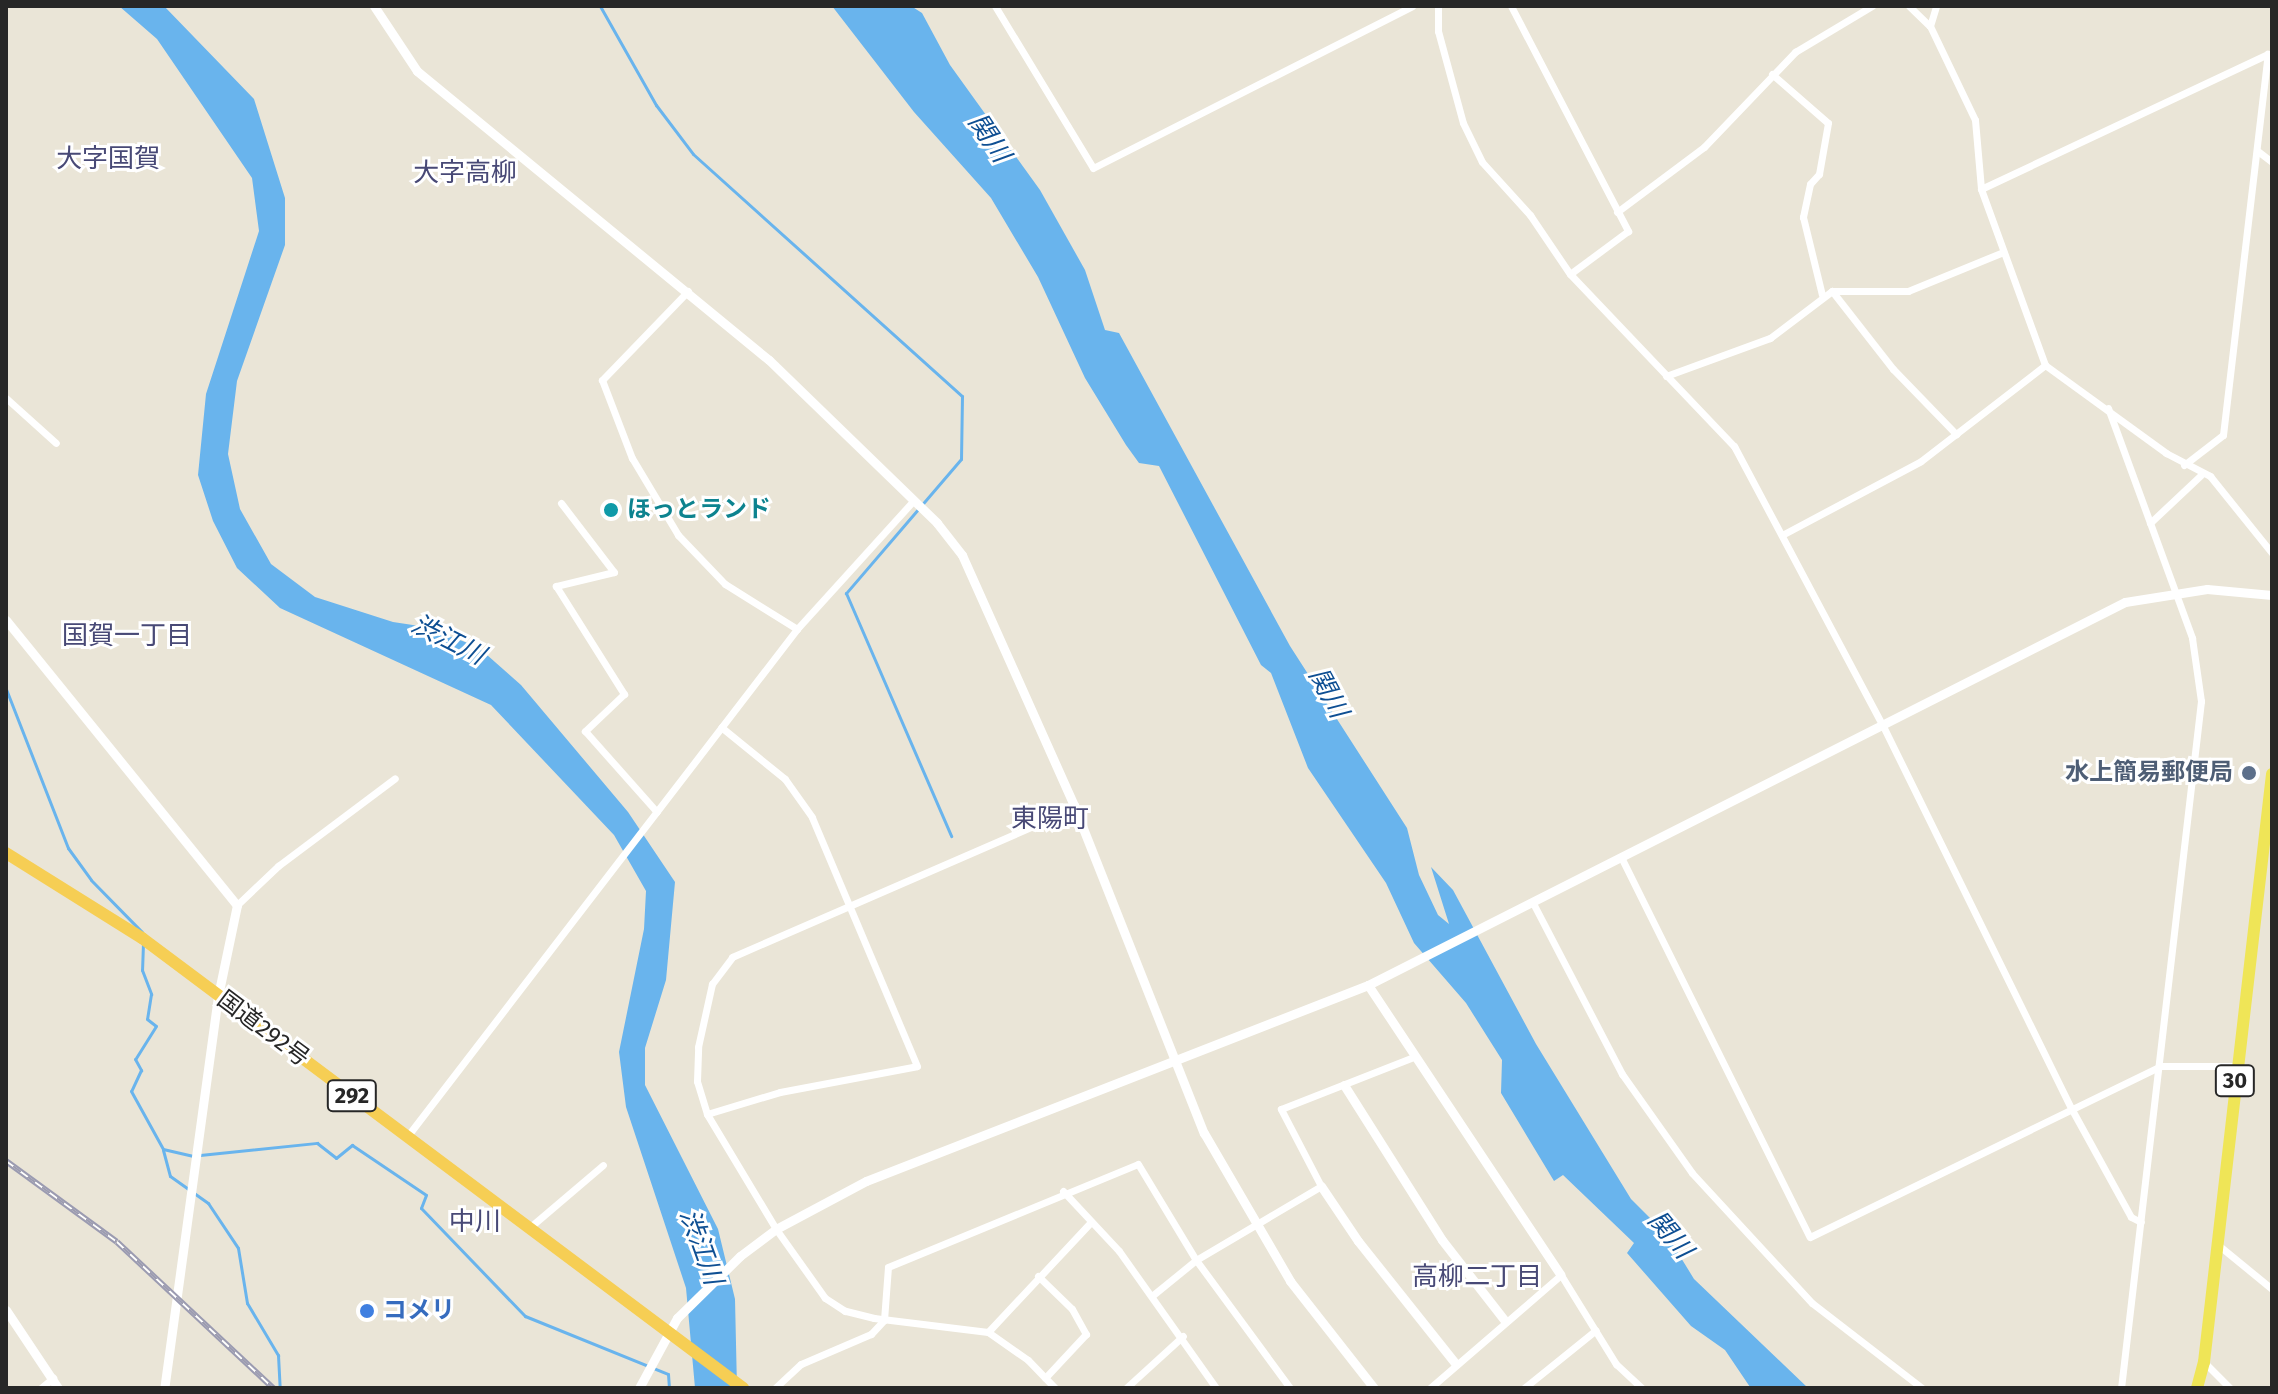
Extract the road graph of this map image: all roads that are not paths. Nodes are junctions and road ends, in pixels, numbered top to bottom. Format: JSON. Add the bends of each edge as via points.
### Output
{"nodes":[{"id":1,"x":374,"y":6,"type":"edge"},
{"id":2,"x":995,"y":6,"type":"edge"},
{"id":3,"x":1412,"y":6,"type":"edge"},
{"id":4,"x":1438,"y":6,"type":"edge"},
{"id":5,"x":1511,"y":6,"type":"edge"},
{"id":6,"x":1872,"y":6,"type":"edge"},
{"id":7,"x":1909,"y":6,"type":"edge"},
{"id":8,"x":1936,"y":6,"type":"edge"},
{"id":9,"x":1930,"y":26,"type":"junction"},
{"id":10,"x":1772,"y":74,"type":"junction"},
{"id":11,"x":2259,"y":152,"type":"junction"},
{"id":12,"x":2272,"y":162,"type":"edge"},
{"id":13,"x":1981,"y":189,"type":"junction"},
{"id":14,"x":1617,"y":212,"type":"junction"},
{"id":15,"x":2003,"y":252,"type":"junction"},
{"id":16,"x":1570,"y":274,"type":"junction"},
{"id":17,"x":688,"y":291,"type":"junction"},
{"id":18,"x":1832,"y":291,"type":"junction"},
{"id":19,"x":1822,"y":295,"type":"junction"},
{"id":20,"x":2045,"y":365,"type":"junction"},
{"id":21,"x":1666,"y":376,"type":"junction"},
{"id":22,"x":6,"y":398,"type":"edge"},
{"id":23,"x":2108,"y":408,"type":"junction"},
{"id":24,"x":1956,"y":434,"type":"junction"},
{"id":25,"x":56,"y":443,"type":"dead end"},
{"id":26,"x":2184,"y":465,"type":"junction"},
{"id":27,"x":2201,"y":475,"type":"junction"},
{"id":28,"x":914,"y":500,"type":"junction"},
{"id":29,"x":561,"y":503,"type":"dead end"},
{"id":30,"x":2150,"y":523,"type":"junction"},
{"id":31,"x":1782,"y":535,"type":"junction"},
{"id":32,"x":2272,"y":553,"type":"edge"},
{"id":33,"x":2171,"y":591,"type":"junction"},
{"id":34,"x":2272,"y":595,"type":"edge"},
{"id":35,"x":6,"y":620,"type":"edge"},
{"id":36,"x":797,"y":629,"type":"junction"},
{"id":37,"x":1883,"y":726,"type":"junction"},
{"id":38,"x":721,"y":727,"type":"junction"},
{"id":39,"x":2272,"y":774,"type":"edge"},
{"id":40,"x":395,"y":778,"type":"dead end"},
{"id":41,"x":1075,"y":808,"type":"junction"},
{"id":42,"x":657,"y":812,"type":"junction"},
{"id":43,"x":2268,"y":847,"type":"edge"},
{"id":44,"x":6,"y":853,"type":"edge"},
{"id":45,"x":1621,"y":857,"type":"junction"},
{"id":46,"x":849,"y":902,"type":"junction"},
{"id":47,"x":237,"y":905,"type":"junction"},
{"id":48,"x":1534,"y":905,"type":"junction"},
{"id":49,"x":1372,"y":983,"type":"junction"},
{"id":50,"x":218,"y":996,"type":"junction"},
{"id":51,"x":1414,"y":1057,"type":"junction"},
{"id":52,"x":1176,"y":1062,"type":"junction"},
{"id":53,"x":2161,"y":1066,"type":"junction"},
{"id":54,"x":2236,"y":1066,"type":"junction"},
{"id":55,"x":1344,"y":1085,"type":"junction"},
{"id":56,"x":2071,"y":1108,"type":"junction"},
{"id":57,"x":707,"y":1114,"type":"junction"},
{"id":58,"x":406,"y":1138,"type":"junction"},
{"id":59,"x":603,"y":1165,"type":"dead end"},
{"id":60,"x":1321,"y":1186,"type":"junction"},
{"id":61,"x":1063,"y":1191,"type":"junction"},
{"id":62,"x":1091,"y":1222,"type":"junction"},
{"id":63,"x":2141,"y":1222,"type":"junction"},
{"id":64,"x":1254,"y":1226,"type":"junction"},
{"id":65,"x":529,"y":1228,"type":"junction"},
{"id":66,"x":776,"y":1229,"type":"junction"},
{"id":67,"x":2217,"y":1244,"type":"junction"},
{"id":68,"x":1196,"y":1260,"type":"junction"},
{"id":69,"x":1561,"y":1275,"type":"junction"},
{"id":70,"x":1038,"y":1276,"type":"junction"},
{"id":71,"x":2272,"y":1289,"type":"edge"},
{"id":72,"x":1153,"y":1295,"type":"junction"},
{"id":73,"x":6,"y":1310,"type":"edge"},
{"id":74,"x":884,"y":1320,"type":"junction"},
{"id":75,"x":1505,"y":1321,"type":"junction"},
{"id":76,"x":1596,"y":1330,"type":"junction"},
{"id":77,"x":988,"y":1332,"type":"junction"},
{"id":78,"x":666,"y":1333,"type":"junction"},
{"id":79,"x":1183,"y":1336,"type":"junction"},
{"id":80,"x":2204,"y":1362,"type":"junction"},
{"id":81,"x":1456,"y":1364,"type":"junction"},
{"id":82,"x":53,"y":1378,"type":"junction"},
{"id":83,"x":1045,"y":1378,"type":"junction"},
{"id":84,"x":41,"y":1388,"type":"edge"},
{"id":85,"x":58,"y":1388,"type":"edge"},
{"id":86,"x":164,"y":1388,"type":"edge"},
{"id":87,"x":639,"y":1388,"type":"edge"},
{"id":88,"x":743,"y":1388,"type":"edge"},
{"id":89,"x":775,"y":1388,"type":"edge"},
{"id":90,"x":1055,"y":1388,"type":"edge"},
{"id":91,"x":1126,"y":1388,"type":"edge"},
{"id":92,"x":1216,"y":1388,"type":"edge"},
{"id":93,"x":1290,"y":1388,"type":"edge"},
{"id":94,"x":1374,"y":1388,"type":"edge"},
{"id":95,"x":1430,"y":1388,"type":"edge"},
{"id":96,"x":1524,"y":1388,"type":"edge"},
{"id":97,"x":1642,"y":1388,"type":"edge"},
{"id":98,"x":1922,"y":1388,"type":"edge"},
{"id":99,"x":2121,"y":1388,"type":"edge"},
{"id":100,"x":2197,"y":1388,"type":"edge"},
{"id":101,"x":2230,"y":1388,"type":"edge"}],
"edges":[{"from":1,"to":17,"type":"street","via":[[417,71]]},
{"from":2,"to":3,"type":"street","via":[[1093,168]]},
{"from":4,"to":16,"type":"street","via":[[1438,31],[1463,123],[1482,162],[1530,215]]},
{"from":5,"to":14,"type":"street"},
{"from":6,"to":10,"type":"street","via":[[1818,36]]},
{"from":7,"to":9,"type":"street"},
{"from":8,"to":9,"type":"street"},
{"from":9,"to":13,"type":"street","via":[[1975,120]]},
{"from":10,"to":14,"type":"street","via":[[1704,147]]},
{"from":10,"to":19,"type":"street","via":[[1828,123],[1819,174],[1810,184],[1803,217]]},
{"from":11,"to":12,"type":"street"},
{"from":11,"to":13,"type":"street","via":[[2268,54]]},
{"from":11,"to":26,"type":"street","via":[[2223,435]]},
{"from":13,"to":15,"type":"street"},
{"from":14,"to":16,"type":"street","via":[[1628,231]]},
{"from":15,"to":18,"type":"street","via":[[1908,291]]},
{"from":15,"to":20,"type":"street"},
{"from":16,"to":21,"type":"street"},
{"from":17,"to":28,"type":"street","via":[[769,360]]},
{"from":17,"to":36,"type":"street","via":[[602,380],[632,458],[678,535],[725,584]]},
{"from":18,"to":19,"type":"street"},
{"from":18,"to":24,"type":"street","via":[[1893,369]]},
{"from":19,"to":21,"type":"street","via":[[1770,338]]},
{"from":20,"to":23,"type":"street"},
{"from":20,"to":24,"type":"street"},
{"from":21,"to":31,"type":"street","via":[[1734,446]]},
{"from":22,"to":25,"type":"street"},
{"from":23,"to":26,"type":"street"},
{"from":23,"to":30,"type":"street"},
{"from":24,"to":31,"type":"street","via":[[1921,461]]},
{"from":26,"to":27,"type":"street"},
{"from":27,"to":30,"type":"street"},
{"from":27,"to":32,"type":"street","via":[[2222,487],[2230,506]]},
{"from":28,"to":36,"type":"street"},
{"from":28,"to":41,"type":"street","via":[[962,555],[988,604]]},
{"from":29,"to":42,"type":"street","via":[[614,572],[556,586],[624,694],[585,731]]},
{"from":30,"to":33,"type":"street"},
{"from":31,"to":37,"type":"street"},
{"from":33,"to":34,"type":"street"},
{"from":33,"to":37,"type":"street","via":[[2125,602]]},
{"from":33,"to":53,"type":"street","via":[[2192,638],[2201,701]]},
{"from":35,"to":47,"type":"street"},
{"from":36,"to":38,"type":"street"},
{"from":37,"to":45,"type":"street"},
{"from":37,"to":56,"type":"street"},
{"from":38,"to":42,"type":"street"},
{"from":38,"to":46,"type":"street","via":[[785,779],[812,817]]},
{"from":39,"to":43,"type":"main road","number":"30"},
{"from":40,"to":47,"type":"street","via":[[278,866]]},
{"from":41,"to":46,"type":"street"},
{"from":41,"to":52,"type":"street"},
{"from":42,"to":58,"type":"street"},
{"from":43,"to":54,"type":"main road","number":"30"},
{"from":44,"to":50,"type":"highway","name":"国道292号","number":"292","via":[[142,938]]},
{"from":45,"to":48,"type":"street"},
{"from":45,"to":56,"type":"street","via":[[1810,1237]]},
{"from":46,"to":57,"type":"street","via":[[742,951],[712,984],[698,1047],[697,1081]]},
{"from":46,"to":57,"type":"street","via":[[917,1066],[780,1092]]},
{"from":47,"to":50,"type":"street"},
{"from":48,"to":49,"type":"street"},
{"from":48,"to":98,"type":"street","via":[[1622,1074],[1692,1173],[1812,1303]]},
{"from":49,"to":51,"type":"street"},
{"from":49,"to":52,"type":"street"},
{"from":50,"to":58,"type":"highway","name":"国道292号","number":"292"},
{"from":50,"to":86,"type":"street"},
{"from":51,"to":55,"type":"street"},
{"from":51,"to":69,"type":"street"},
{"from":52,"to":64,"type":"street","via":[[1204,1133]]},
{"from":52,"to":66,"type":"street","via":[[866,1181]]},
{"from":53,"to":54,"type":"street"},
{"from":53,"to":56,"type":"street"},
{"from":53,"to":63,"type":"street"},
{"from":54,"to":67,"type":"main road","number":"30"},
{"from":55,"to":60,"type":"street","via":[[1281,1109]]},
{"from":55,"to":75,"type":"street","via":[[1442,1240]]},
{"from":56,"to":63,"type":"street","via":[[2131,1217]]},
{"from":57,"to":66,"type":"street"},
{"from":58,"to":65,"type":"highway","name":"国道292号","number":"292"},
{"from":59,"to":65,"type":"street"},
{"from":60,"to":64,"type":"street"},
{"from":60,"to":81,"type":"street"},
{"from":61,"to":62,"type":"street"},
{"from":61,"to":68,"type":"street","via":[[1138,1164]]},
{"from":61,"to":74,"type":"street","via":[[888,1267]]},
{"from":62,"to":70,"type":"street"},
{"from":62,"to":72,"type":"street"},
{"from":63,"to":99,"type":"street"},
{"from":64,"to":68,"type":"street"},
{"from":64,"to":94,"type":"street"},
{"from":65,"to":78,"type":"highway","name":"国道292号","number":"292"},
{"from":66,"to":74,"type":"street","via":[[825,1298],[845,1311]]},
{"from":66,"to":78,"type":"street","via":[[740,1256]]},
{"from":67,"to":71,"type":"street"},
{"from":67,"to":80,"type":"main road","number":"30"},
{"from":68,"to":72,"type":"street"},
{"from":68,"to":93,"type":"street"},
{"from":69,"to":75,"type":"street"},
{"from":69,"to":76,"type":"street"},
{"from":70,"to":77,"type":"street"},
{"from":70,"to":83,"type":"street","via":[[1072,1309],[1086,1334]]},
{"from":72,"to":79,"type":"street"},
{"from":73,"to":82,"type":"street"},
{"from":74,"to":77,"type":"street"},
{"from":74,"to":89,"type":"street","via":[[871,1334],[801,1364]]},
{"from":75,"to":81,"type":"street"},
{"from":76,"to":96,"type":"street"},
{"from":76,"to":97,"type":"street","via":[[1616,1364]]},
{"from":77,"to":83,"type":"street"},
{"from":78,"to":87,"type":"street"},
{"from":78,"to":88,"type":"highway","name":"国道292号","number":"292"},
{"from":79,"to":91,"type":"street"},
{"from":79,"to":92,"type":"street"},
{"from":80,"to":100,"type":"main road","number":"30"},
{"from":80,"to":101,"type":"street"},
{"from":81,"to":95,"type":"street"},
{"from":82,"to":84,"type":"street"},
{"from":82,"to":85,"type":"street"},
{"from":83,"to":90,"type":"street"}]}
